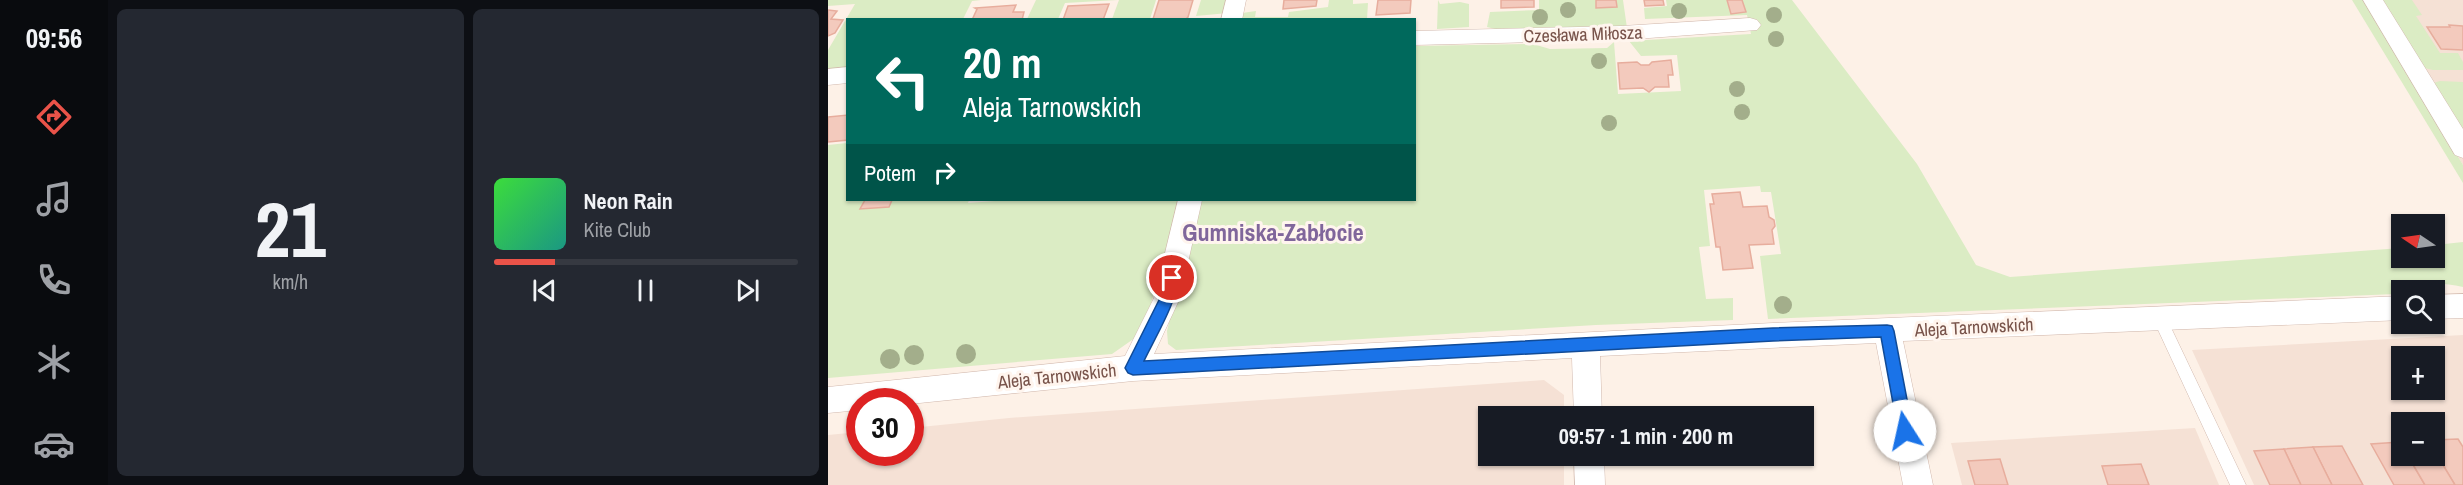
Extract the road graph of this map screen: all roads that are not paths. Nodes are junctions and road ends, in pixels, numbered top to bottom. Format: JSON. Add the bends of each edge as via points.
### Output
{"nodes":[{"id":1,"x":1236,"y":0,"type":"edge"},
{"id":2,"x":2373,"y":0,"type":"edge"},
{"id":3,"x":1232,"y":18,"type":"edge"},
{"id":4,"x":1750,"y":24,"type":"dead end"},
{"id":5,"x":1416,"y":38,"type":"edge"},
{"id":6,"x":846,"y":75,"type":"edge"},
{"id":7,"x":828,"y":77,"type":"edge"},
{"id":8,"x":2463,"y":149,"type":"edge"},
{"id":9,"x":1190,"y":201,"type":"edge"},
{"id":10,"x":2463,"y":306,"type":"edge"},
{"id":11,"x":2445,"y":307,"type":"edge"},
{"id":12,"x":2391,"y":308,"type":"edge"},
{"id":13,"x":2160,"y":319,"type":"junction"},
{"id":14,"x":1887,"y":331,"type":"junction"},
{"id":15,"x":1586,"y":344,"type":"junction"},
{"id":16,"x":1133,"y":368,"type":"junction"},
{"id":17,"x":828,"y":400,"type":"edge"},
{"id":18,"x":1588,"y":406,"type":"edge"},
{"id":19,"x":1589,"y":466,"type":"edge"},
{"id":20,"x":1590,"y":485,"type":"edge"},
{"id":21,"x":1918,"y":485,"type":"edge"},
{"id":22,"x":2238,"y":485,"type":"edge"}],
"edges":[{"from":1,"to":3,"type":"street"},
{"from":2,"to":8,"type":"street"},
{"from":4,"to":5,"type":"street","name":"Czesława Miłosza","via":[[1622,33]]},
{"from":6,"to":7,"type":"street"},
{"from":9,"to":16,"type":"street","via":[[1167,298]]},
{"from":10,"to":11,"type":"street"},
{"from":12,"to":13,"type":"street","name":"Aleja Tarnowskich"},
{"from":13,"to":14,"type":"street","name":"Aleja Tarnowskich"},
{"from":13,"to":22,"type":"lane"},
{"from":14,"to":15,"type":"street","name":"Aleja Tarnowskich"},
{"from":14,"to":21,"type":"street"},
{"from":15,"to":16,"type":"street","name":"Aleja Tarnowskich"},
{"from":15,"to":18,"type":"street"},
{"from":16,"to":17,"type":"street","name":"Aleja Tarnowskich"},
{"from":19,"to":20,"type":"street"}]}
